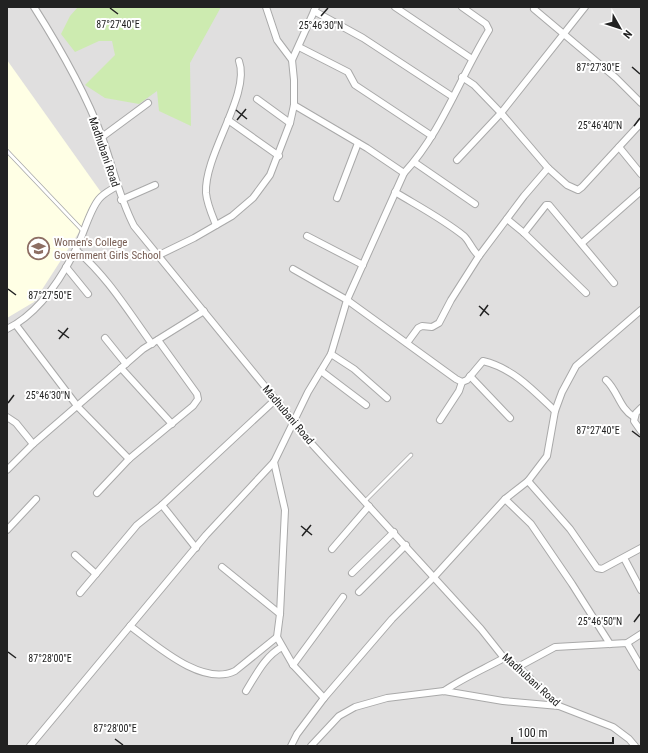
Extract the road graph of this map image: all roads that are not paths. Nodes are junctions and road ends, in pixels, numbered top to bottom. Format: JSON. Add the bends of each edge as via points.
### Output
{"nodes":[{"id":1,"x":34,"y":7,"type":"edge"},
{"id":2,"x":266,"y":7,"type":"edge"},
{"id":3,"x":395,"y":7,"type":"edge"},
{"id":4,"x":462,"y":7,"type":"edge"},
{"id":5,"x":585,"y":7,"type":"edge"},
{"id":6,"x":315,"y":9,"type":"edge"},
{"id":7,"x":534,"y":9,"type":"dead end"},
{"id":8,"x":564,"y":32,"type":"junction"},
{"id":9,"x":299,"y":47,"type":"junction"},
{"id":10,"x":472,"y":59,"type":"junction"},
{"id":11,"x":292,"y":60,"type":"junction"},
{"id":12,"x":239,"y":62,"type":"dead end"},
{"id":13,"x":462,"y":78,"type":"junction"},
{"id":14,"x":453,"y":97,"type":"junction"},
{"id":15,"x":640,"y":98,"type":"edge"},
{"id":16,"x":257,"y":99,"type":"dead end"},
{"id":17,"x":148,"y":103,"type":"dead end"},
{"id":18,"x":294,"y":105,"type":"junction"},
{"id":19,"x":501,"y":113,"type":"junction"},
{"id":20,"x":228,"y":120,"type":"junction"},
{"id":21,"x":290,"y":123,"type":"junction"},
{"id":22,"x":641,"y":123,"type":"edge"},
{"id":23,"x":102,"y":136,"type":"junction"},
{"id":24,"x":432,"y":136,"type":"junction"},
{"id":25,"x":358,"y":143,"type":"junction"},
{"id":26,"x":619,"y":147,"type":"junction"},
{"id":27,"x":7,"y":151,"type":"edge"},
{"id":28,"x":278,"y":156,"type":"junction"},
{"id":29,"x":457,"y":160,"type":"dead end"},
{"id":30,"x":414,"y":162,"type":"junction"},
{"id":31,"x":548,"y":168,"type":"junction"},
{"id":32,"x":404,"y":173,"type":"junction"},
{"id":33,"x":641,"y":174,"type":"edge"},
{"id":34,"x":155,"y":185,"type":"dead end"},
{"id":35,"x":117,"y":186,"type":"junction"},
{"id":36,"x":641,"y":191,"type":"edge"},
{"id":37,"x":395,"y":192,"type":"junction"},
{"id":38,"x":337,"y":198,"type":"dead end"},
{"id":39,"x":121,"y":200,"type":"junction"},
{"id":40,"x":475,"y":204,"type":"dead end"},
{"id":41,"x":507,"y":219,"type":"junction"},
{"id":42,"x":216,"y":225,"type":"junction"},
{"id":43,"x":84,"y":232,"type":"junction"},
{"id":44,"x":524,"y":233,"type":"junction"},
{"id":45,"x":307,"y":236,"type":"dead end"},
{"id":46,"x":582,"y":243,"type":"junction"},
{"id":47,"x":76,"y":250,"type":"junction"},
{"id":48,"x":157,"y":256,"type":"junction"},
{"id":49,"x":479,"y":256,"type":"junction"},
{"id":50,"x":363,"y":265,"type":"junction"},
{"id":51,"x":66,"y":267,"type":"junction"},
{"id":52,"x":293,"y":269,"type":"dead end"},
{"id":53,"x":614,"y":283,"type":"dead end"},
{"id":54,"x":586,"y":293,"type":"dead end"},
{"id":55,"x":88,"y":294,"type":"dead end"},
{"id":56,"x":347,"y":300,"type":"junction"},
{"id":57,"x":641,"y":310,"type":"edge"},
{"id":58,"x":204,"y":311,"type":"junction"},
{"id":59,"x":16,"y":325,"type":"junction"},
{"id":60,"x":7,"y":329,"type":"edge"},
{"id":61,"x":106,"y":338,"type":"dead end"},
{"id":62,"x":158,"y":340,"type":"junction"},
{"id":63,"x":407,"y":343,"type":"junction"},
{"id":64,"x":152,"y":344,"type":"junction"},
{"id":65,"x":330,"y":354,"type":"junction"},
{"id":66,"x":123,"y":366,"type":"junction"},
{"id":67,"x":321,"y":372,"type":"junction"},
{"id":68,"x":470,"y":376,"type":"junction"},
{"id":69,"x":606,"y":380,"type":"dead end"},
{"id":70,"x":462,"y":382,"type":"junction"},
{"id":71,"x":387,"y":398,"type":"dead end"},
{"id":72,"x":275,"y":400,"type":"junction"},
{"id":73,"x":366,"y":405,"type":"dead end"},
{"id":74,"x":77,"y":406,"type":"junction"},
{"id":75,"x":641,"y":408,"type":"edge"},
{"id":76,"x":555,"y":411,"type":"junction"},
{"id":77,"x":7,"y":417,"type":"edge"},
{"id":78,"x":634,"y":417,"type":"junction"},
{"id":79,"x":510,"y":418,"type":"dead end"},
{"id":80,"x":440,"y":420,"type":"dead end"},
{"id":81,"x":294,"y":423,"type":"junction"},
{"id":82,"x":172,"y":424,"type":"junction"},
{"id":83,"x":641,"y":431,"type":"edge"},
{"id":84,"x":33,"y":444,"type":"junction"},
{"id":85,"x":411,"y":456,"type":"dead end"},
{"id":86,"x":129,"y":459,"type":"junction"},
{"id":87,"x":274,"y":462,"type":"junction"},
{"id":88,"x":7,"y":470,"type":"edge"},
{"id":89,"x":528,"y":481,"type":"junction"},
{"id":90,"x":97,"y":493,"type":"dead end"},
{"id":91,"x":36,"y":499,"type":"dead end"},
{"id":92,"x":505,"y":499,"type":"junction"},
{"id":93,"x":365,"y":501,"type":"junction"},
{"id":94,"x":162,"y":505,"type":"junction"},
{"id":95,"x":369,"y":506,"type":"junction"},
{"id":96,"x":7,"y":530,"type":"edge"},
{"id":97,"x":394,"y":532,"type":"junction"},
{"id":98,"x":406,"y":545,"type":"junction"},
{"id":99,"x":196,"y":548,"type":"junction"},
{"id":100,"x":641,"y":548,"type":"edge"},
{"id":101,"x":332,"y":549,"type":"dead end"},
{"id":102,"x":75,"y":555,"type":"dead end"},
{"id":103,"x":624,"y":558,"type":"junction"},
{"id":104,"x":222,"y":567,"type":"dead end"},
{"id":105,"x":352,"y":573,"type":"dead end"},
{"id":106,"x":96,"y":574,"type":"junction"},
{"id":107,"x":434,"y":577,"type":"junction"},
{"id":108,"x":641,"y":590,"type":"edge"},
{"id":109,"x":360,"y":592,"type":"dead end"},
{"id":110,"x":80,"y":593,"type":"dead end"},
{"id":111,"x":343,"y":597,"type":"dead end"},
{"id":112,"x":280,"y":614,"type":"junction"},
{"id":113,"x":130,"y":626,"type":"junction"},
{"id":114,"x":641,"y":634,"type":"edge"},
{"id":115,"x":277,"y":637,"type":"junction"},
{"id":116,"x":627,"y":643,"type":"junction"},
{"id":117,"x":610,"y":644,"type":"junction"},
{"id":118,"x":282,"y":646,"type":"junction"},
{"id":119,"x":504,"y":658,"type":"junction"},
{"id":120,"x":293,"y":665,"type":"junction"},
{"id":121,"x":518,"y":667,"type":"junction"},
{"id":122,"x":641,"y":667,"type":"edge"},
{"id":123,"x":246,"y":691,"type":"dead end"},
{"id":124,"x":444,"y":691,"type":"junction"},
{"id":125,"x":324,"y":698,"type":"junction"},
{"id":126,"x":558,"y":706,"type":"junction"},
{"id":127,"x":33,"y":745,"type":"edge"},
{"id":128,"x":291,"y":746,"type":"edge"},
{"id":129,"x":311,"y":746,"type":"edge"},
{"id":130,"x":634,"y":746,"type":"edge"}],
"edges":[{"from":1,"to":23,"type":"street","name":"Madhubani Road","via":[[63,53]]},
{"from":2,"to":11,"type":"street","via":[[277,40]]},
{"from":3,"to":10,"type":"street"},
{"from":4,"to":10,"type":"street","via":[[489,27]]},
{"from":5,"to":8,"type":"street"},
{"from":6,"to":9,"type":"street"},
{"from":6,"to":14,"type":"street"},
{"from":7,"to":8,"type":"street"},
{"from":8,"to":15,"type":"street"},
{"from":8,"to":19,"type":"street"},
{"from":9,"to":11,"type":"street"},
{"from":9,"to":24,"type":"street","via":[[348,72],[355,85]]},
{"from":10,"to":13,"type":"street"},
{"from":11,"to":18,"type":"street"},
{"from":12,"to":20,"type":"street","via":[[241,77]]},
{"from":13,"to":14,"type":"street"},
{"from":13,"to":19,"type":"street","via":[[474,85]]},
{"from":14,"to":24,"type":"street"},
{"from":16,"to":21,"type":"street"},
{"from":17,"to":23,"type":"street"},
{"from":18,"to":21,"type":"street"},
{"from":18,"to":25,"type":"street"},
{"from":19,"to":29,"type":"street"},
{"from":19,"to":31,"type":"street"},
{"from":20,"to":28,"type":"street"},
{"from":20,"to":42,"type":"street","via":[[212,155],[206,187]]},
{"from":21,"to":28,"type":"street"},
{"from":22,"to":26,"type":"street"},
{"from":23,"to":35,"type":"street","name":"Madhubani Road"},
{"from":24,"to":30,"type":"street"},
{"from":25,"to":32,"type":"street"},
{"from":25,"to":38,"type":"street"},
{"from":26,"to":31,"type":"street","via":[[578,190],[567,185]]},
{"from":26,"to":33,"type":"street"},
{"from":27,"to":43,"type":"lane"},
{"from":28,"to":42,"type":"street","via":[[270,176],[253,198],[232,216]]},
{"from":30,"to":32,"type":"street"},
{"from":30,"to":40,"type":"street"},
{"from":31,"to":41,"type":"street"},
{"from":32,"to":37,"type":"street"},
{"from":34,"to":39,"type":"street"},
{"from":35,"to":39,"type":"street","name":"Madhubani Road"},
{"from":35,"to":43,"type":"street","via":[[100,198]]},
{"from":36,"to":46,"type":"street"},
{"from":37,"to":49,"type":"street","via":[[443,221],[465,238]]},
{"from":37,"to":50,"type":"street"},
{"from":39,"to":48,"type":"street","name":"Madhubani Road","via":[[134,226]]},
{"from":41,"to":44,"type":"street"},
{"from":41,"to":49,"type":"street"},
{"from":42,"to":48,"type":"street"},
{"from":43,"to":47,"type":"street"},
{"from":44,"to":46,"type":"street","via":[[546,205],[549,205]]},
{"from":44,"to":54,"type":"street"},
{"from":45,"to":50,"type":"street"},
{"from":46,"to":53,"type":"street"},
{"from":47,"to":51,"type":"street"},
{"from":47,"to":64,"type":"street","via":[[105,278]]},
{"from":48,"to":58,"type":"street","name":"Madhubani Road"},
{"from":49,"to":63,"type":"street","via":[[439,323],[418,328]]},
{"from":50,"to":56,"type":"street"},
{"from":51,"to":55,"type":"street"},
{"from":51,"to":59,"type":"street","via":[[47,295]]},
{"from":52,"to":56,"type":"street"},
{"from":56,"to":63,"type":"street"},
{"from":56,"to":65,"type":"street"},
{"from":57,"to":76,"type":"street","via":[[576,366]]},
{"from":58,"to":62,"type":"street"},
{"from":58,"to":72,"type":"street","name":"Madhubani Road"},
{"from":59,"to":60,"type":"street"},
{"from":59,"to":74,"type":"street"},
{"from":61,"to":66,"type":"street"},
{"from":62,"to":64,"type":"street"},
{"from":62,"to":82,"type":"street","via":[[198,396],[197,402]]},
{"from":63,"to":70,"type":"street"},
{"from":64,"to":66,"type":"street"},
{"from":65,"to":67,"type":"street"},
{"from":65,"to":71,"type":"street","via":[[354,369]]},
{"from":66,"to":74,"type":"street"},
{"from":66,"to":82,"type":"street"},
{"from":67,"to":73,"type":"street"},
{"from":67,"to":81,"type":"street","via":[[308,392]]},
{"from":68,"to":70,"type":"street"},
{"from":68,"to":76,"type":"street","via":[[483,361],[492,363],[526,383]]},
{"from":68,"to":79,"type":"street"},
{"from":69,"to":78,"type":"street","via":[[614,388],[623,408]]},
{"from":70,"to":80,"type":"street"},
{"from":72,"to":81,"type":"street","name":"Madhubani Road"},
{"from":72,"to":94,"type":"street"},
{"from":74,"to":84,"type":"street"},
{"from":74,"to":86,"type":"street"},
{"from":75,"to":78,"type":"street"},
{"from":76,"to":89,"type":"street","via":[[547,456]]},
{"from":77,"to":84,"type":"street","via":[[16,423]]},
{"from":78,"to":83,"type":"street"},
{"from":81,"to":87,"type":"street"},
{"from":81,"to":93,"type":"street","name":"Madhubani Road"},
{"from":82,"to":86,"type":"street"},
{"from":84,"to":88,"type":"street"},
{"from":85,"to":93,"type":"lane"},
{"from":86,"to":90,"type":"street"},
{"from":87,"to":99,"type":"street"},
{"from":87,"to":112,"type":"street","via":[[285,510]]},
{"from":89,"to":92,"type":"street"},
{"from":89,"to":103,"type":"street","via":[[570,529],[594,566],[602,568]]},
{"from":91,"to":96,"type":"street"},
{"from":92,"to":107,"type":"street"},
{"from":92,"to":117,"type":"street","via":[[531,524]]},
{"from":93,"to":95,"type":"street","name":"Madhubani Road"},
{"from":94,"to":99,"type":"street"},
{"from":94,"to":106,"type":"street","via":[[137,525]]},
{"from":95,"to":97,"type":"street","name":"Madhubani Road"},
{"from":95,"to":101,"type":"street"},
{"from":97,"to":98,"type":"street","name":"Madhubani Road"},
{"from":97,"to":105,"type":"street"},
{"from":98,"to":107,"type":"street","name":"Madhubani Road"},
{"from":98,"to":109,"type":"street"},
{"from":99,"to":113,"type":"street"},
{"from":100,"to":103,"type":"street"},
{"from":102,"to":106,"type":"street"},
{"from":103,"to":108,"type":"street"},
{"from":104,"to":112,"type":"street"},
{"from":106,"to":110,"type":"street"},
{"from":107,"to":119,"type":"street","name":"Madhubani Road"},
{"from":107,"to":125,"type":"street","via":[[392,619]]},
{"from":111,"to":120,"type":"street"},
{"from":112,"to":115,"type":"street"},
{"from":113,"to":115,"type":"street","via":[[187,666],[219,675],[236,671]]},
{"from":113,"to":127,"type":"street"},
{"from":114,"to":116,"type":"street"},
{"from":115,"to":118,"type":"street"},
{"from":116,"to":117,"type":"street"},
{"from":116,"to":122,"type":"street"},
{"from":117,"to":121,"type":"street","via":[[555,647]]},
{"from":118,"to":120,"type":"street"},
{"from":118,"to":123,"type":"street","via":[[273,651]]},
{"from":119,"to":121,"type":"street","name":"Madhubani Road"},
{"from":119,"to":124,"type":"street","via":[[461,679]]},
{"from":120,"to":125,"type":"street"},
{"from":121,"to":126,"type":"street","name":"Madhubani Road"},
{"from":124,"to":126,"type":"street","via":[[503,701]]},
{"from":124,"to":129,"type":"street","via":[[387,698],[355,707],[339,716]]},
{"from":125,"to":128,"type":"street"},
{"from":126,"to":130,"type":"street","name":"Madhubani Road","via":[[613,727]]}]}
